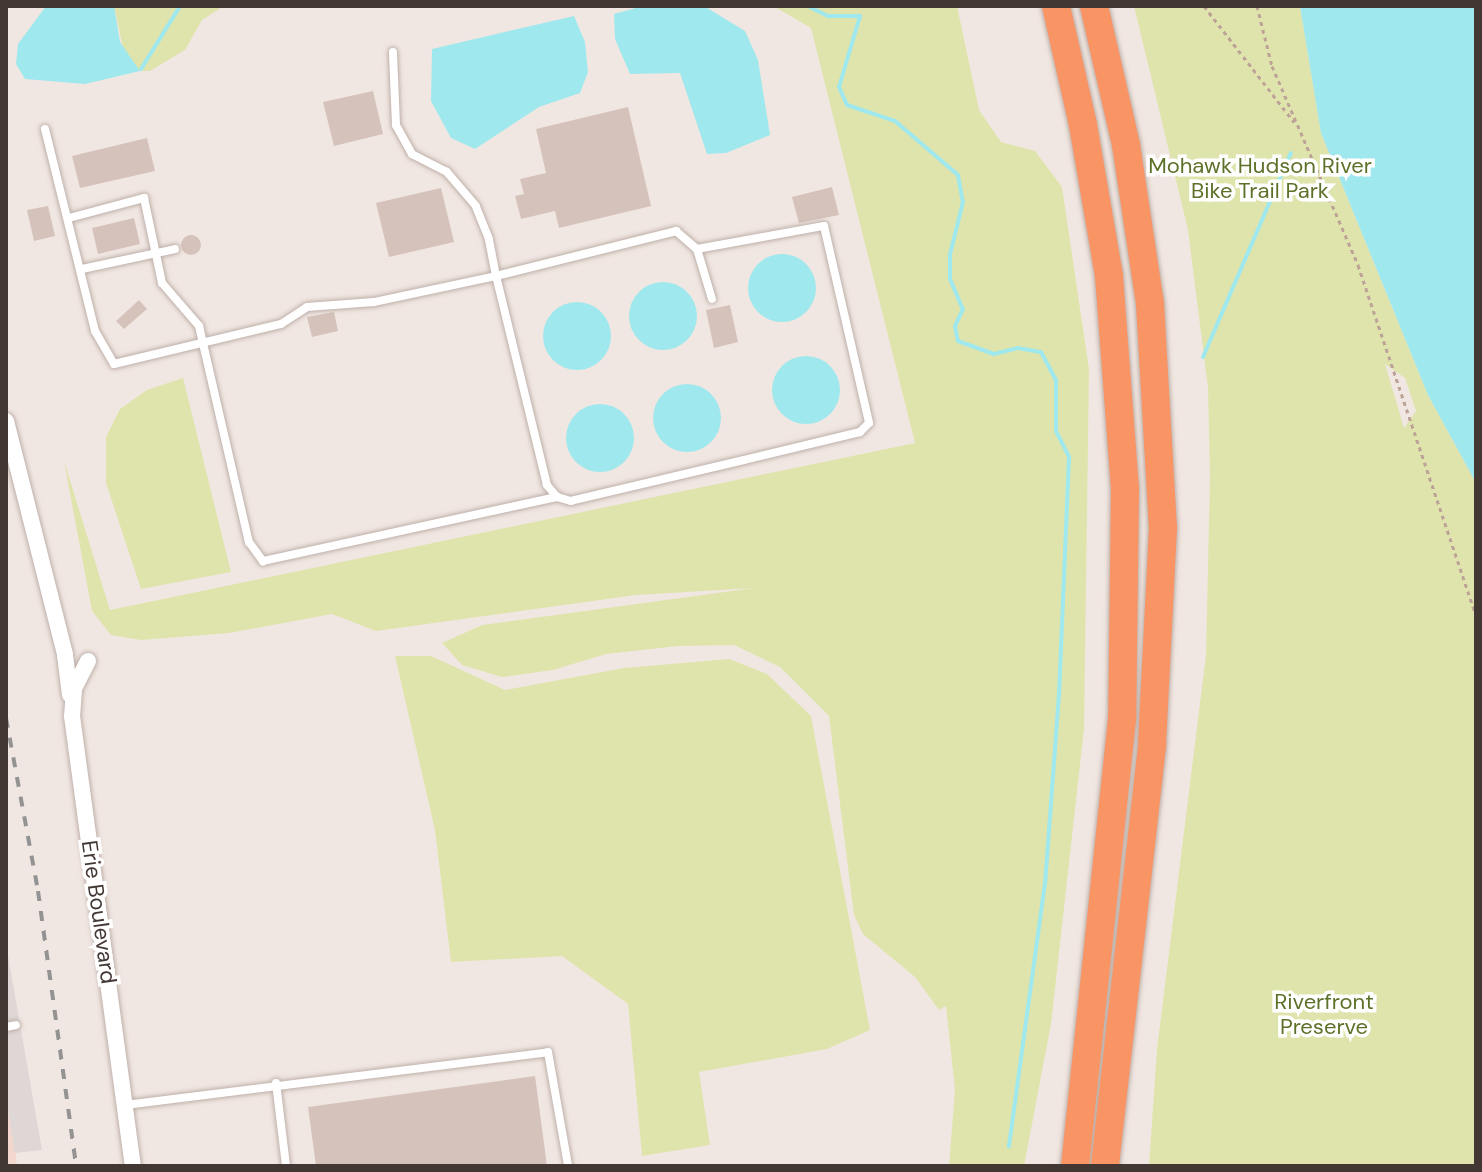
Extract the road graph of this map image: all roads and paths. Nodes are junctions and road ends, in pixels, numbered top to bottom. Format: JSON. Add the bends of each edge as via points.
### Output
{"nodes":[{"id":1,"x":1056,"y":6,"type":"edge"},
{"id":2,"x":1094,"y":6,"type":"edge"},
{"id":3,"x":1204,"y":6,"type":"edge"},
{"id":4,"x":1257,"y":6,"type":"edge"},
{"id":5,"x":393,"y":52,"type":"dead end"},
{"id":6,"x":1299,"y":128,"type":"junction"},
{"id":7,"x":45,"y":129,"type":"dead end"},
{"id":8,"x":69,"y":218,"type":"junction"},
{"id":9,"x":175,"y":249,"type":"dead end"},
{"id":10,"x":697,"y":249,"type":"junction"},
{"id":11,"x":157,"y":253,"type":"junction"},
{"id":12,"x":82,"y":269,"type":"junction"},
{"id":13,"x":496,"y":276,"type":"junction"},
{"id":14,"x":712,"y":299,"type":"dead end"},
{"id":15,"x":202,"y":342,"type":"junction"},
{"id":16,"x":6,"y":421,"type":"edge"},
{"id":17,"x":557,"y":497,"type":"junction"},
{"id":18,"x":1476,"y":615,"type":"edge"},
{"id":19,"x":1123,"y":643,"type":"junction"},
{"id":20,"x":88,"y":661,"type":"dead end"},
{"id":21,"x":72,"y":716,"type":"junction"},
{"id":22,"x":1141,"y":852,"type":"junction"},
{"id":23,"x":276,"y":1083,"type":"junction"},
{"id":24,"x":125,"y":1105,"type":"junction"},
{"id":25,"x":133,"y":1166,"type":"edge"},
{"id":26,"x":286,"y":1166,"type":"edge"},
{"id":27,"x":568,"y":1166,"type":"edge"},
{"id":28,"x":1057,"y":1166,"type":"edge"},
{"id":29,"x":1075,"y":1166,"type":"edge"},
{"id":30,"x":1105,"y":1166,"type":"edge"},
{"id":31,"x":1124,"y":1166,"type":"edge"}],
"edges":[{"from":1,"to":19,"type":"highway","via":[[1093,175],[1115,330],[1125,488]]},
{"from":2,"to":22,"type":"highway","via":[[1135,199],[1160,419],[1161,634]]},
{"from":3,"to":6,"type":"path"},
{"from":4,"to":6,"type":"path","via":[[1266,51]]},
{"from":5,"to":13,"type":"lane","via":[[396,125],[412,154],[447,172],[476,206]]},
{"from":6,"to":18,"type":"path","via":[[1358,265]]},
{"from":7,"to":8,"type":"lane"},
{"from":8,"to":11,"type":"lane","via":[[144,198]]},
{"from":8,"to":12,"type":"lane"},
{"from":9,"to":11,"type":"lane"},
{"from":10,"to":13,"type":"lane","via":[[676,231]]},
{"from":10,"to":14,"type":"lane"},
{"from":10,"to":17,"type":"lane","via":[[824,226],[869,423],[860,432],[759,457],[571,501]]},
{"from":11,"to":12,"type":"lane"},
{"from":11,"to":15,"type":"lane","via":[[162,283],[199,326]]},
{"from":12,"to":15,"type":"lane","via":[[99,344],[114,364]]},
{"from":13,"to":15,"type":"lane","via":[[374,302],[307,307],[281,324]]},
{"from":13,"to":17,"type":"lane","via":[[547,485]]},
{"from":15,"to":17,"type":"lane","via":[[249,542],[263,561]]},
{"from":16,"to":21,"type":"street","via":[[65,655]]},
{"from":19,"to":28,"type":"highway"},
{"from":19,"to":29,"type":"highway","via":[[1122,719]]},
{"from":20,"to":21,"type":"street","name":"Erie Boulevard","via":[[74,689]]},
{"from":21,"to":24,"type":"street","name":"Erie Boulevard"},
{"from":22,"to":30,"type":"highway"},
{"from":22,"to":31,"type":"highway","via":[[1140,981]]},
{"from":23,"to":24,"type":"lane"},
{"from":23,"to":26,"type":"lane"},
{"from":23,"to":27,"type":"lane","via":[[548,1052]]},
{"from":24,"to":25,"type":"street","name":"Erie Boulevard"}]}
